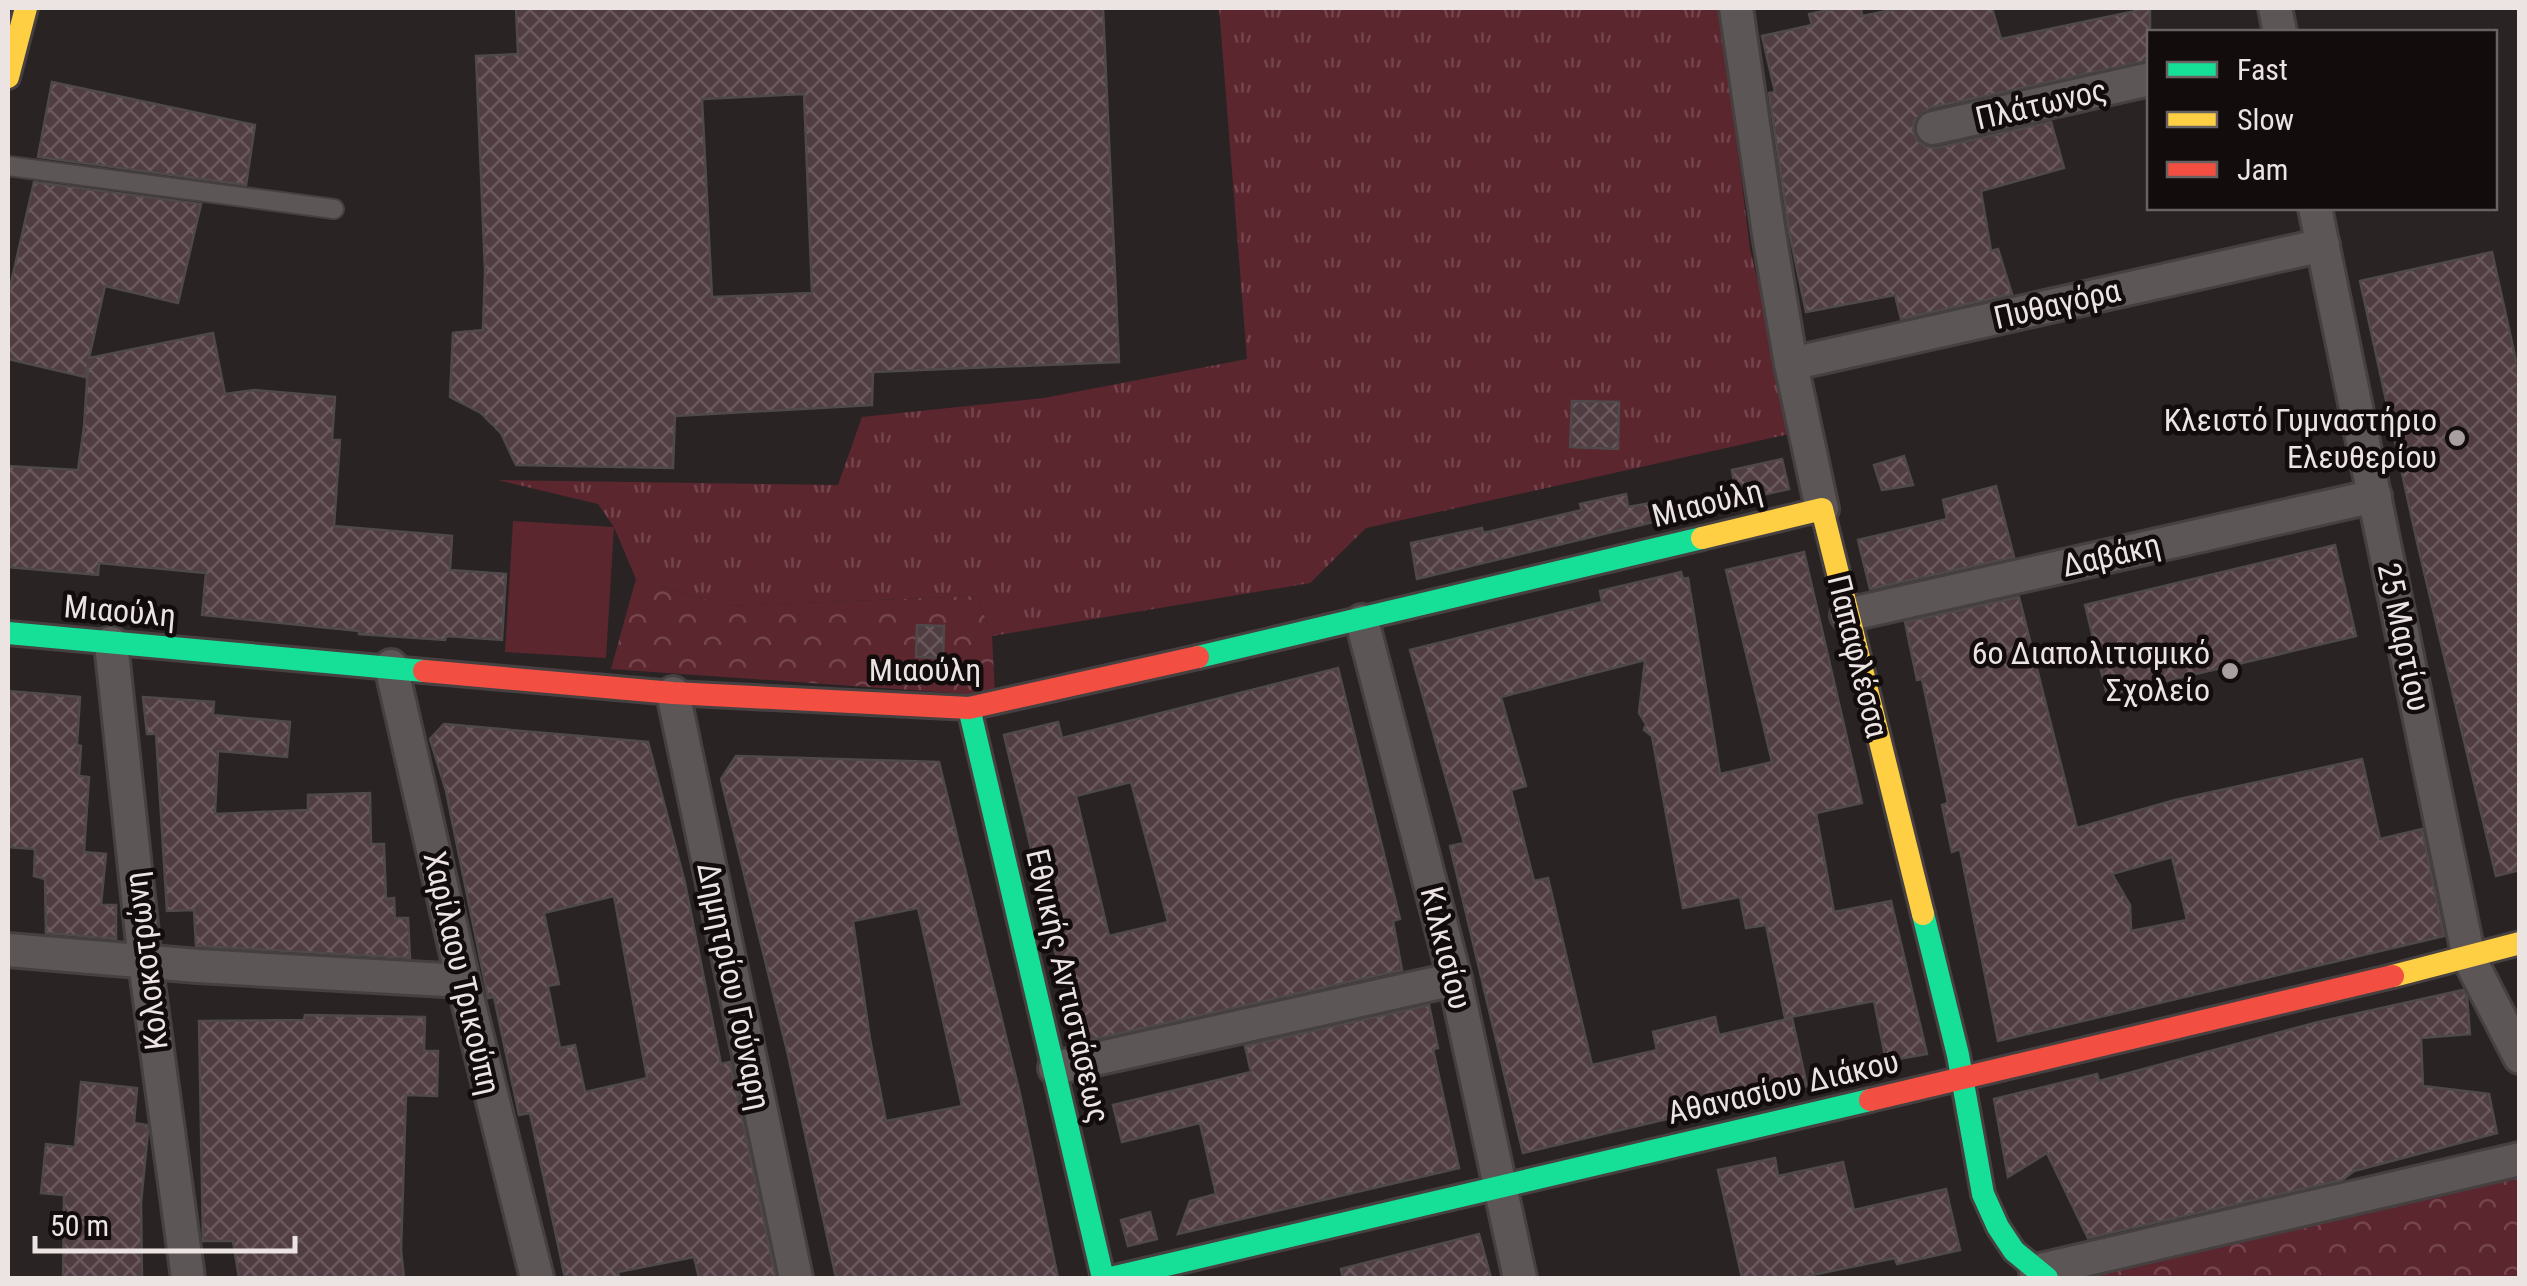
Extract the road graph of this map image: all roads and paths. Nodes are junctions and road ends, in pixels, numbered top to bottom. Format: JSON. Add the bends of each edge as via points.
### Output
{"nodes":[{"id":1,"x":26,"y":8,"type":"edge"},
{"id":2,"x":1738,"y":8,"type":"edge"},
{"id":3,"x":8,"y":78,"type":"edge"},
{"id":4,"x":2147,"y":81,"type":"edge"},
{"id":5,"x":1933,"y":128,"type":"dead end"},
{"id":6,"x":8,"y":166,"type":"edge"},
{"id":7,"x":334,"y":208,"type":"dead end"},
{"id":8,"x":2316,"y":210,"type":"edge"},
{"id":9,"x":2323,"y":245,"type":"junction"},
{"id":10,"x":1792,"y":364,"type":"junction"},
{"id":11,"x":2375,"y":496,"type":"junction"},
{"id":12,"x":1822,"y":509,"type":"junction"},
{"id":13,"x":1847,"y":615,"type":"junction"},
{"id":14,"x":1362,"y":620,"type":"junction"},
{"id":15,"x":8,"y":633,"type":"edge"},
{"id":16,"x":111,"y":643,"type":"junction"},
{"id":17,"x":390,"y":666,"type":"junction"},
{"id":18,"x":673,"y":693,"type":"junction"},
{"id":19,"x":969,"y":708,"type":"junction"},
{"id":20,"x":2518,"y":946,"type":"edge"},
{"id":21,"x":8,"y":950,"type":"edge"},
{"id":22,"x":2469,"y":958,"type":"junction"},
{"id":23,"x":145,"y":962,"type":"junction"},
{"id":24,"x":1455,"y":979,"type":"junction"},
{"id":25,"x":463,"y":981,"type":"junction"},
{"id":26,"x":2520,"y":1058,"type":"edge"},
{"id":27,"x":1055,"y":1068,"type":"junction"},
{"id":28,"x":1962,"y":1078,"type":"junction"},
{"id":29,"x":2520,"y":1159,"type":"edge"},
{"id":30,"x":1502,"y":1186,"type":"junction"},
{"id":31,"x":2041,"y":1275,"type":"edge"},
{"id":32,"x":188,"y":1278,"type":"edge"},
{"id":33,"x":537,"y":1278,"type":"edge"},
{"id":34,"x":796,"y":1278,"type":"edge"},
{"id":35,"x":1107,"y":1278,"type":"edge"},
{"id":36,"x":1520,"y":1278,"type":"edge"}],
"edges":[{"from":1,"to":3,"type":"street"},
{"from":2,"to":10,"type":"street","name":"Παπαφλέσσα"},
{"from":4,"to":5,"type":"street","name":"Πλάτωνος"},
{"from":6,"to":7,"type":"lane"},
{"from":8,"to":9,"type":"street","name":"25 Μαρτίου"},
{"from":9,"to":10,"type":"street","name":"Πυθαγόρα"},
{"from":9,"to":11,"type":"street","name":"25 Μαρτίου"},
{"from":10,"to":12,"type":"street","name":"Παπαφλέσσα"},
{"from":11,"to":13,"type":"street","name":"Δαβάκη"},
{"from":11,"to":22,"type":"street","name":"25 Μαρτίου"},
{"from":12,"to":13,"type":"street","name":"Παπαφλέσσα"},
{"from":12,"to":14,"type":"street","name":"Μιαούλη"},
{"from":13,"to":28,"type":"street","name":"Παπαφλέσσα"},
{"from":14,"to":19,"type":"street","name":"Μιαούλη"},
{"from":14,"to":24,"type":"street","name":"Κιλκισίου"},
{"from":15,"to":16,"type":"street","name":"Μιαούλη"},
{"from":16,"to":17,"type":"street","name":"Μιαούλη"},
{"from":16,"to":23,"type":"street","name":"Κολοκοτρώνη"},
{"from":17,"to":18,"type":"street","name":"Μιαούλη"},
{"from":17,"to":25,"type":"street","name":"Χαρίλαου Τρικούπη"},
{"from":18,"to":19,"type":"street","name":"Μιαούλη"},
{"from":18,"to":34,"type":"street","name":"Δημητρίου Γούναρη"},
{"from":19,"to":27,"type":"street","name":"Εθνικής Αντιστάσεως"},
{"from":20,"to":22,"type":"street","name":"Αθανασίου Διάκου"},
{"from":21,"to":23,"type":"street"},
{"from":22,"to":26,"type":"street","name":"25 Μαρτίου"},
{"from":22,"to":28,"type":"street","name":"Αθανασίου Διάκου"},
{"from":23,"to":25,"type":"street"},
{"from":23,"to":32,"type":"street","name":"Κολοκοτρώνη"},
{"from":24,"to":27,"type":"street"},
{"from":24,"to":30,"type":"street","name":"Κιλκισίου"},
{"from":25,"to":33,"type":"street","name":"Χαρίλαου Τρικούπη"},
{"from":27,"to":35,"type":"street","name":"Εθνικής Αντιστάσεως"},
{"from":28,"to":30,"type":"street","name":"Αθανασίου Διάκου"},
{"from":28,"to":31,"type":"street","name":"Παπαφλέσσα","via":[[1983,1194],[2006,1239]]},
{"from":29,"to":31,"type":"street"},
{"from":30,"to":35,"type":"street","name":"Αθανασίου Διάκου"},
{"from":30,"to":36,"type":"street","name":"Κιλκισίου"}]}
